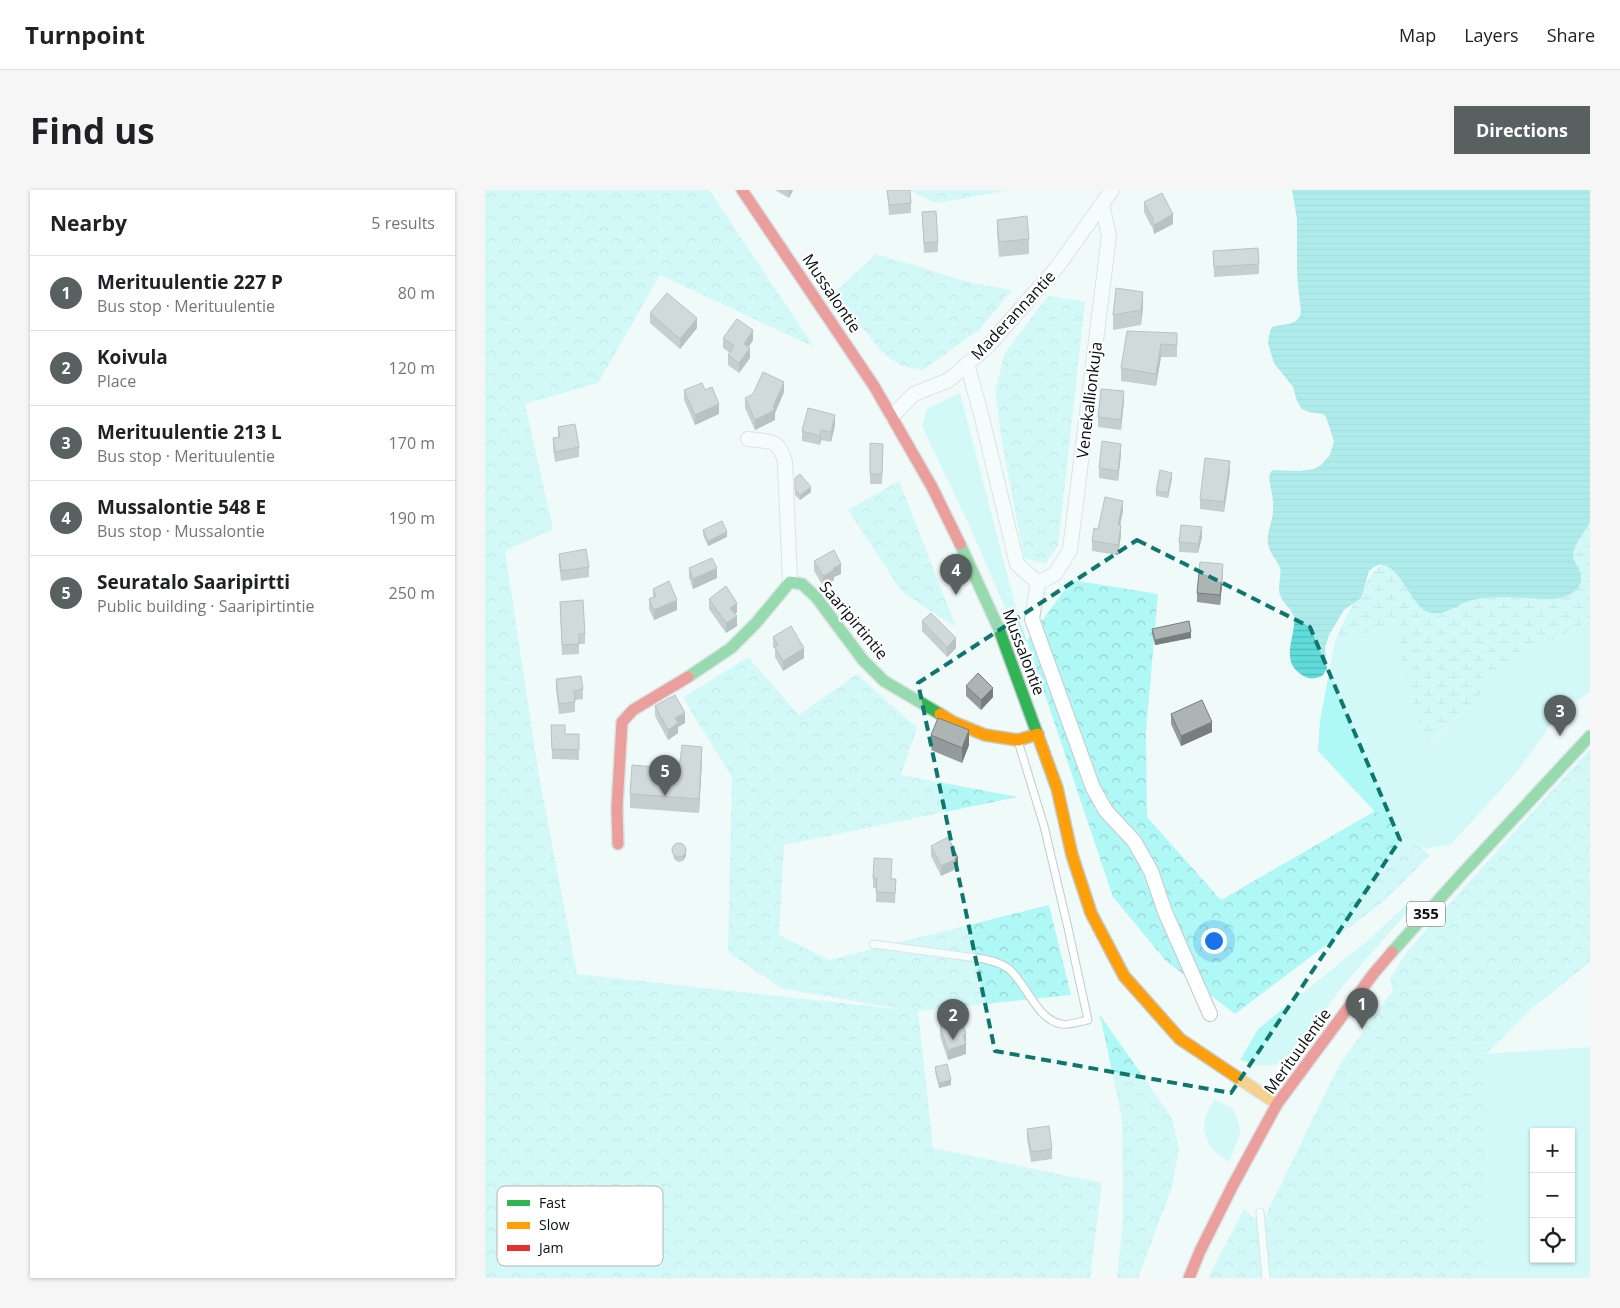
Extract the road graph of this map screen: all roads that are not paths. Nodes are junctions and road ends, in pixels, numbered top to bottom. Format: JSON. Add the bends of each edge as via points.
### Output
{"nodes":[{"id":1,"x":742,"y":190,"type":"edge"},
{"id":2,"x":1111,"y":190,"type":"edge"},
{"id":3,"x":1102,"y":204,"type":"junction"},
{"id":4,"x":967,"y":364,"type":"junction"},
{"id":5,"x":892,"y":416,"type":"junction"},
{"id":6,"x":748,"y":439,"type":"dead end"},
{"id":7,"x":790,"y":582,"type":"junction"},
{"id":8,"x":1037,"y":583,"type":"junction"},
{"id":9,"x":1038,"y":734,"type":"junction"},
{"id":10,"x":1590,"y":736,"type":"edge"},
{"id":11,"x":1018,"y":740,"type":"junction"},
{"id":12,"x":618,"y":844,"type":"dead end"},
{"id":13,"x":873,"y":944,"type":"dead end"},
{"id":14,"x":1210,"y":1014,"type":"dead end"},
{"id":15,"x":1277,"y":1104,"type":"junction"},
{"id":16,"x":1260,"y":1212,"type":"dead end"},
{"id":17,"x":1189,"y":1278,"type":"edge"},
{"id":18,"x":1265,"y":1278,"type":"edge"}],
"edges":[{"from":1,"to":5,"type":"main road","name":"Mussalontie"},
{"from":2,"to":3,"type":"street","name":"Maderannantie"},
{"from":3,"to":4,"type":"street","name":"Maderannantie","via":[[1058,266],[988,346]]},
{"from":3,"to":8,"type":"street","name":"Venekallionkuja","via":[[1109,236],[1070,550],[1055,574]]},
{"from":4,"to":5,"type":"street","name":"Maderannantie","via":[[949,380],[914,394]]},
{"from":4,"to":8,"type":"street","via":[[1017,564]]},
{"from":5,"to":9,"type":"main road","name":"Mussalontie","via":[[933,487],[970,564],[999,629]]},
{"from":6,"to":7,"type":"street","via":[[772,442],[782,450]]},
{"from":7,"to":11,"type":"main road","name":"Saaripirtintie","via":[[802,584],[816,598],[863,660],[884,681],[953,722],[985,735]]},
{"from":7,"to":12,"type":"main road","via":[[756,624],[731,648],[633,710],[622,722]]},
{"from":8,"to":14,"type":"street","via":[[1032,619],[1093,788],[1106,811],[1133,841],[1151,870],[1165,912]]},
{"from":9,"to":11,"type":"main road","name":"Saaripirtintie"},
{"from":9,"to":15,"type":"main road","name":"Mussalontie","via":[[1057,788],[1072,855],[1091,913],[1125,976],[1180,1039]]},
{"from":10,"to":15,"type":"main road","name":"Merituulentie","number":"355","via":[[1374,973]]},
{"from":11,"to":13,"type":"lane","via":[[1044,826],[1088,1020],[1063,1025],[1053,1022],[1038,1008],[1016,976],[1001,964]]},
{"from":15,"to":17,"type":"main road","name":"Merituulentie","number":"355","via":[[1233,1185]]},
{"from":16,"to":18,"type":"lane"}]}
